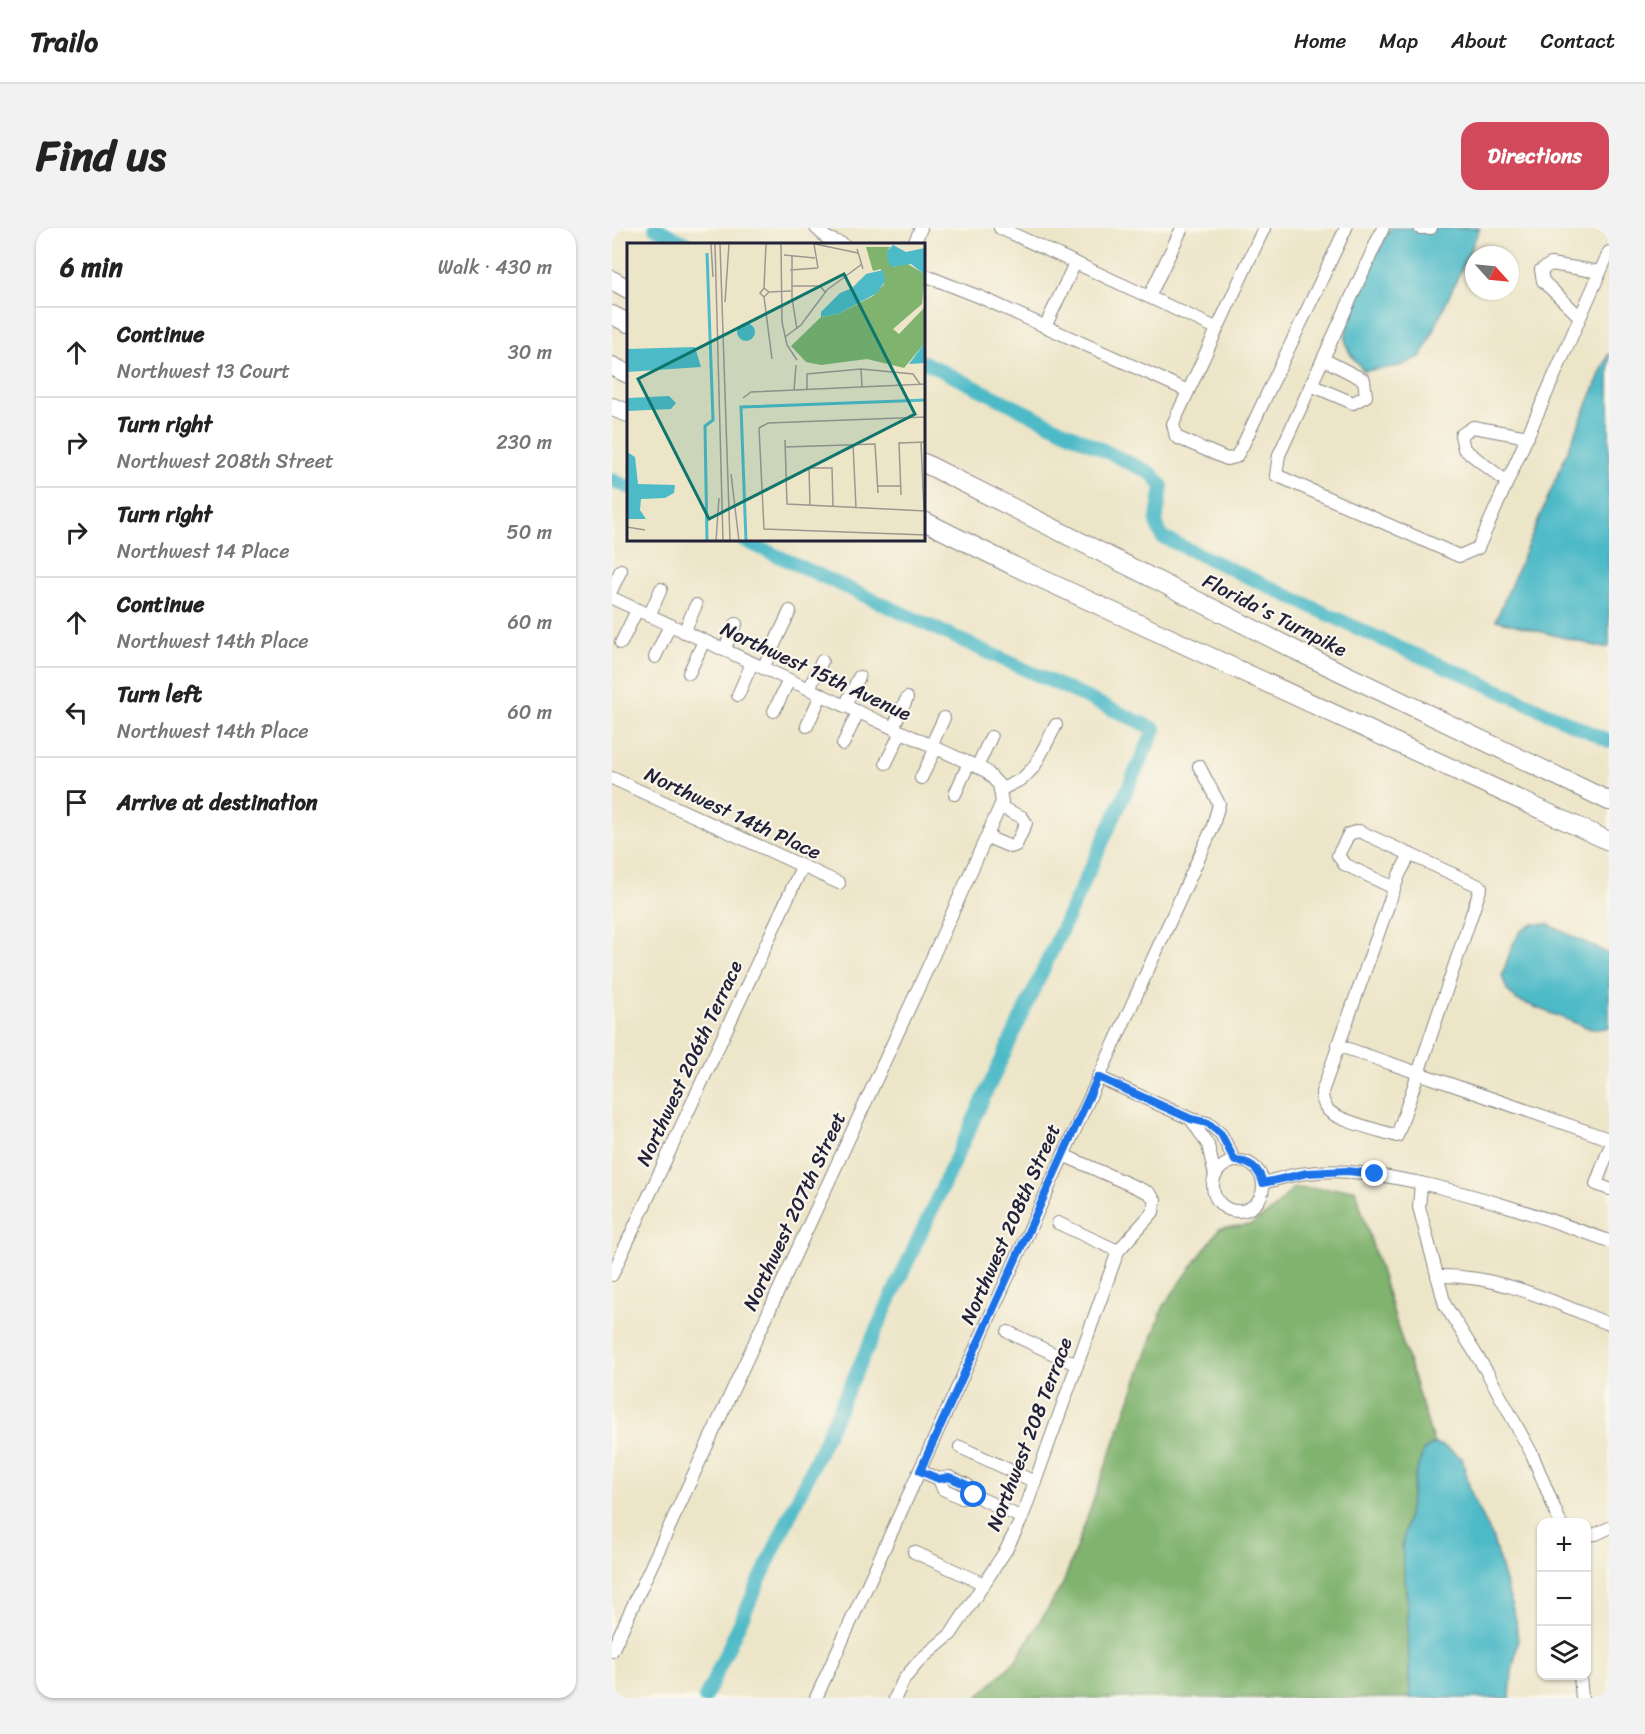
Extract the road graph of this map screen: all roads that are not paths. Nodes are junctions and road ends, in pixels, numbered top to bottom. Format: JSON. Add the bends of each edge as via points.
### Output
{"nodes":[{"id":1,"x":816,"y":228,"type":"edge"},
{"id":2,"x":921,"y":228,"type":"edge"},
{"id":3,"x":1182,"y":228,"type":"edge"},
{"id":4,"x":1264,"y":228,"type":"edge"},
{"id":5,"x":1346,"y":228,"type":"edge"},
{"id":6,"x":1383,"y":228,"type":"edge"},
{"id":7,"x":1420,"y":228,"type":"edge"},
{"id":8,"x":1431,"y":228,"type":"edge"},
{"id":9,"x":1002,"y":229,"type":"edge"},
{"id":10,"x":840,"y":243,"type":"edge"},
{"id":11,"x":914,"y":243,"type":"edge"},
{"id":12,"x":1609,"y":252,"type":"edge"},
{"id":13,"x":1075,"y":263,"type":"junction"},
{"id":14,"x":1600,"y":272,"type":"junction"},
{"id":15,"x":926,"y":276,"type":"edge"},
{"id":16,"x":612,"y":280,"type":"edge"},
{"id":17,"x":627,"y":288,"type":"edge"},
{"id":18,"x":1149,"y":297,"type":"junction"},
{"id":19,"x":612,"y":315,"type":"edge"},
{"id":20,"x":1580,"y":316,"type":"junction"},
{"id":21,"x":627,"y":322,"type":"edge"},
{"id":22,"x":1045,"y":327,"type":"junction"},
{"id":23,"x":1216,"y":328,"type":"junction"},
{"id":24,"x":1323,"y":359,"type":"junction"},
{"id":25,"x":612,"y":366,"type":"edge"},
{"id":26,"x":627,"y":374,"type":"edge"},
{"id":27,"x":1311,"y":385,"type":"junction"},
{"id":28,"x":1188,"y":391,"type":"junction"},
{"id":29,"x":612,"y":407,"type":"edge"},
{"id":30,"x":627,"y":413,"type":"edge"},
{"id":31,"x":1528,"y":437,"type":"junction"},
{"id":32,"x":926,"y":464,"type":"edge"},
{"id":33,"x":1507,"y":482,"type":"junction"},
{"id":34,"x":926,"y":521,"type":"edge"},
{"id":35,"x":926,"y":531,"type":"edge"},
{"id":36,"x":1014,"y":566,"type":"junction"},
{"id":37,"x":621,"y":570,"type":"dead end"},
{"id":38,"x":612,"y":589,"type":"edge"},
{"id":39,"x":661,"y":589,"type":"dead end"},
{"id":40,"x":612,"y":598,"type":"edge"},
{"id":41,"x":696,"y":605,"type":"dead end"},
{"id":42,"x":637,"y":610,"type":"junction"},
{"id":43,"x":790,"y":611,"type":"dead end"},
{"id":44,"x":649,"y":616,"type":"junction"},
{"id":45,"x":736,"y":624,"type":"dead end"},
{"id":46,"x":670,"y":625,"type":"junction"},
{"id":47,"x":684,"y":632,"type":"junction"},
{"id":48,"x":704,"y":641,"type":"junction"},
{"id":49,"x":621,"y":643,"type":"dead end"},
{"id":50,"x":724,"y":650,"type":"junction"},
{"id":51,"x":655,"y":657,"type":"dead end"},
{"id":52,"x":822,"y":661,"type":"dead end"},
{"id":53,"x":758,"y":666,"type":"junction"},
{"id":54,"x":689,"y":673,"type":"dead end"},
{"id":55,"x":859,"y":677,"type":"dead end"},
{"id":56,"x":789,"y":680,"type":"junction"},
{"id":57,"x":809,"y":689,"type":"junction"},
{"id":58,"x":738,"y":695,"type":"dead end"},
{"id":59,"x":821,"y":695,"type":"junction"},
{"id":60,"x":906,"y":698,"type":"dead end"},
{"id":61,"x":845,"y":706,"type":"junction"},
{"id":62,"x":774,"y":711,"type":"dead end"},
{"id":63,"x":858,"y":712,"type":"junction"},
{"id":64,"x":944,"y":718,"type":"dead end"},
{"id":65,"x":1056,"y":725,"type":"dead end"},
{"id":66,"x":807,"y":726,"type":"dead end"},
{"id":67,"x":897,"y":730,"type":"junction"},
{"id":68,"x":991,"y":737,"type":"dead end"},
{"id":69,"x":843,"y":744,"type":"dead end"},
{"id":70,"x":934,"y":747,"type":"junction"},
{"id":71,"x":886,"y":763,"type":"dead end"},
{"id":72,"x":973,"y":765,"type":"junction"},
{"id":73,"x":1199,"y":766,"type":"dead end"},
{"id":74,"x":612,"y":778,"type":"edge"},
{"id":75,"x":921,"y":778,"type":"dead end"},
{"id":76,"x":999,"y":788,"type":"junction"},
{"id":77,"x":955,"y":794,"type":"dead end"},
{"id":78,"x":1609,"y":801,"type":"edge"},
{"id":79,"x":1000,"y":807,"type":"junction"},
{"id":80,"x":987,"y":837,"type":"junction"},
{"id":81,"x":1609,"y":841,"type":"edge"},
{"id":82,"x":1410,"y":854,"type":"junction"},
{"id":83,"x":802,"y":867,"type":"junction"},
{"id":84,"x":839,"y":883,"type":"dead end"},
{"id":85,"x":1394,"y":888,"type":"junction"},
{"id":86,"x":1337,"y":1045,"type":"junction"},
{"id":87,"x":1419,"y":1073,"type":"junction"},
{"id":88,"x":1098,"y":1077,"type":"junction"},
{"id":89,"x":1191,"y":1119,"type":"junction"},
{"id":90,"x":1609,"y":1139,"type":"edge"},
{"id":91,"x":1609,"y":1149,"type":"edge"},
{"id":92,"x":1063,"y":1155,"type":"junction"},
{"id":93,"x":1235,"y":1161,"type":"junction"},
{"id":94,"x":1215,"y":1176,"type":"junction"},
{"id":95,"x":1263,"y":1183,"type":"junction"},
{"id":96,"x":1421,"y":1183,"type":"junction"},
{"id":97,"x":1609,"y":1189,"type":"edge"},
{"id":98,"x":1058,"y":1223,"type":"dead end"},
{"id":99,"x":1609,"y":1241,"type":"edge"},
{"id":100,"x":1118,"y":1251,"type":"junction"},
{"id":101,"x":616,"y":1257,"type":"edge"},
{"id":102,"x":612,"y":1275,"type":"edge"},
{"id":103,"x":1437,"y":1276,"type":"junction"},
{"id":104,"x":1609,"y":1324,"type":"edge"},
{"id":105,"x":1008,"y":1332,"type":"dead end"},
{"id":106,"x":1077,"y":1365,"type":"junction"},
{"id":107,"x":960,"y":1447,"type":"dead end"},
{"id":108,"x":920,"y":1471,"type":"junction"},
{"id":109,"x":1035,"y":1482,"type":"junction"},
{"id":110,"x":1022,"y":1518,"type":"junction"},
{"id":111,"x":1558,"y":1518,"type":"edge"},
{"id":112,"x":1609,"y":1528,"type":"edge"},
{"id":113,"x":1591,"y":1535,"type":"edge"},
{"id":114,"x":914,"y":1552,"type":"dead end"},
{"id":115,"x":984,"y":1584,"type":"junction"},
{"id":116,"x":612,"y":1652,"type":"edge"},
{"id":117,"x":1580,"y":1680,"type":"edge"},
{"id":118,"x":816,"y":1698,"type":"edge"},
{"id":119,"x":895,"y":1698,"type":"edge"},
{"id":120,"x":1582,"y":1698,"type":"edge"}],
"edges":[{"from":1,"to":10,"type":"street"},
{"from":2,"to":11,"type":"street"},
{"from":3,"to":18,"type":"street"},
{"from":4,"to":23,"type":"street"},
{"from":5,"to":28,"type":"street","via":[[1236,457],[1227,459],[1176,437],[1173,424]]},
{"from":6,"to":24,"type":"street"},
{"from":7,"to":8,"type":"street"},
{"from":9,"to":13,"type":"street"},
{"from":12,"to":14,"type":"street"},
{"from":13,"to":18,"type":"street"},
{"from":13,"to":22,"type":"street"},
{"from":14,"to":20,"type":"street"},
{"from":14,"to":20,"type":"street","via":[[1551,264],[1541,270],[1543,281]]},
{"from":15,"to":22,"type":"street"},
{"from":16,"to":17,"type":"highway"},
{"from":18,"to":23,"type":"street"},
{"from":19,"to":21,"type":"highway"},
{"from":20,"to":31,"type":"street"},
{"from":22,"to":28,"type":"street"},
{"from":23,"to":28,"type":"street"},
{"from":24,"to":27,"type":"street"},
{"from":24,"to":27,"type":"street","via":[[1365,380],[1366,396],[1353,403]]},
{"from":25,"to":26,"type":"highway"},
{"from":27,"to":33,"type":"street","via":[[1279,455],[1276,475],[1459,556],[1478,548]]},
{"from":29,"to":30,"type":"highway"},
{"from":31,"to":33,"type":"street"},
{"from":31,"to":33,"type":"street","via":[[1473,428],[1461,435],[1464,449]]},
{"from":32,"to":78,"type":"highway","name":"Florida's Turnpike","via":[[1316,660]]},
{"from":34,"to":36,"type":"highway"},
{"from":35,"to":36,"type":"highway"},
{"from":36,"to":81,"type":"highway"},
{"from":37,"to":38,"type":"street"},
{"from":39,"to":44,"type":"street"},
{"from":40,"to":42,"type":"street","name":"Northwest 15th Avenue"},
{"from":41,"to":47,"type":"street"},
{"from":42,"to":44,"type":"street","name":"Northwest 15th Avenue"},
{"from":42,"to":49,"type":"street"},
{"from":43,"to":53,"type":"street"},
{"from":44,"to":46,"type":"street","name":"Northwest 15th Avenue"},
{"from":45,"to":50,"type":"street"},
{"from":46,"to":47,"type":"street","name":"Northwest 15th Avenue"},
{"from":46,"to":51,"type":"street"},
{"from":47,"to":48,"type":"street","name":"Northwest 15th Avenue"},
{"from":48,"to":50,"type":"street","name":"Northwest 15th Avenue"},
{"from":48,"to":54,"type":"street"},
{"from":50,"to":53,"type":"street","name":"Northwest 15th Avenue"},
{"from":52,"to":57,"type":"street"},
{"from":53,"to":56,"type":"street","name":"Northwest 15th Avenue"},
{"from":53,"to":58,"type":"street"},
{"from":55,"to":61,"type":"street"},
{"from":56,"to":57,"type":"street","name":"Northwest 15th Avenue"},
{"from":56,"to":62,"type":"street"},
{"from":57,"to":59,"type":"street","name":"Northwest 15th Avenue"},
{"from":59,"to":61,"type":"street","name":"Northwest 15th Avenue"},
{"from":59,"to":66,"type":"street"},
{"from":60,"to":67,"type":"street"},
{"from":61,"to":63,"type":"street","name":"Northwest 15th Avenue"},
{"from":63,"to":67,"type":"street","name":"Northwest 15th Avenue"},
{"from":63,"to":69,"type":"street"},
{"from":64,"to":70,"type":"street"},
{"from":65,"to":76,"type":"street","via":[[1034,767],[1022,779]]},
{"from":67,"to":70,"type":"street","name":"Northwest 15th Avenue"},
{"from":67,"to":71,"type":"street"},
{"from":68,"to":72,"type":"street"},
{"from":70,"to":72,"type":"street","name":"Northwest 15th Avenue"},
{"from":70,"to":75,"type":"street"},
{"from":72,"to":76,"type":"street","name":"Northwest 15th Avenue","via":[[987,771]]},
{"from":72,"to":77,"type":"street"},
{"from":73,"to":88,"type":"street","name":"Northwest 208th Street","via":[[1220,804],[1212,829]]},
{"from":74,"to":83,"type":"street","name":"Northwest 14th Place"},
{"from":76,"to":79,"type":"street","name":"Northwest 207th Street"},
{"from":79,"to":80,"type":"street","name":"Northwest 207th Street"},
{"from":79,"to":80,"type":"street","via":[[1022,817],[1026,823],[1011,847]]},
{"from":80,"to":116,"type":"street","name":"Northwest 207th Street"},
{"from":82,"to":85,"type":"street"},
{"from":82,"to":85,"type":"street","via":[[1359,831],[1349,834],[1338,855],[1344,864]]},
{"from":82,"to":87,"type":"street","via":[[1481,887]]},
{"from":83,"to":84,"type":"street","name":"Northwest 14th Place"},
{"from":83,"to":101,"type":"street","name":"Northwest 206th Terrace"},
{"from":85,"to":86,"type":"street"},
{"from":86,"to":87,"type":"street"},
{"from":86,"to":87,"type":"street","via":[[1322,1092],[1323,1101],[1337,1116],[1397,1136]]},
{"from":87,"to":90,"type":"street"},
{"from":88,"to":89,"type":"street"},
{"from":88,"to":92,"type":"street","name":"Northwest 208th Street"},
{"from":89,"to":93,"type":"street","via":[[1208,1123],[1221,1134]]},
{"from":89,"to":94,"type":"street","via":[[1208,1145]]},
{"from":91,"to":97,"type":"street","via":[[1596,1185]]},
{"from":92,"to":100,"type":"street","name":"Northwest 208 Terrace","via":[[1149,1193],[1155,1200],[1153,1212]]},
{"from":92,"to":108,"type":"street","name":"Northwest 208th Street"},
{"from":93,"to":94,"type":"street"},
{"from":93,"to":95,"type":"street","via":[[1256,1169]]},
{"from":94,"to":95,"type":"street","via":[[1213,1193],[1231,1211],[1255,1205]]},
{"from":95,"to":96,"type":"street","via":[[1307,1173],[1347,1171]]},
{"from":96,"to":99,"type":"street","via":[[1517,1209]]},
{"from":96,"to":103,"type":"street","via":[[1419,1207]]},
{"from":98,"to":100,"type":"street"},
{"from":100,"to":106,"type":"street","name":"Northwest 208 Terrace"},
{"from":101,"to":102,"type":"street","name":"Northwest 206th Terrace"},
{"from":103,"to":104,"type":"street","via":[[1483,1279]]},
{"from":103,"to":111,"type":"street","via":[[1445,1305],[1532,1454]]},
{"from":105,"to":106,"type":"street"},
{"from":106,"to":109,"type":"street","name":"Northwest 208 Terrace"},
{"from":107,"to":109,"type":"street"},
{"from":108,"to":110,"type":"street","via":[[967,1485],[974,1495]]},
{"from":108,"to":118,"type":"street","name":"Northwest 208th Street"},
{"from":109,"to":110,"type":"street","name":"Northwest 208 Terrace"},
{"from":110,"to":115,"type":"street","name":"Northwest 208 Terrace"},
{"from":112,"to":113,"type":"street"},
{"from":114,"to":115,"type":"street"},
{"from":115,"to":119,"type":"street","name":"Northwest 208 Terrace","via":[[951,1634],[903,1679]]},
{"from":117,"to":120,"type":"street"}]}
